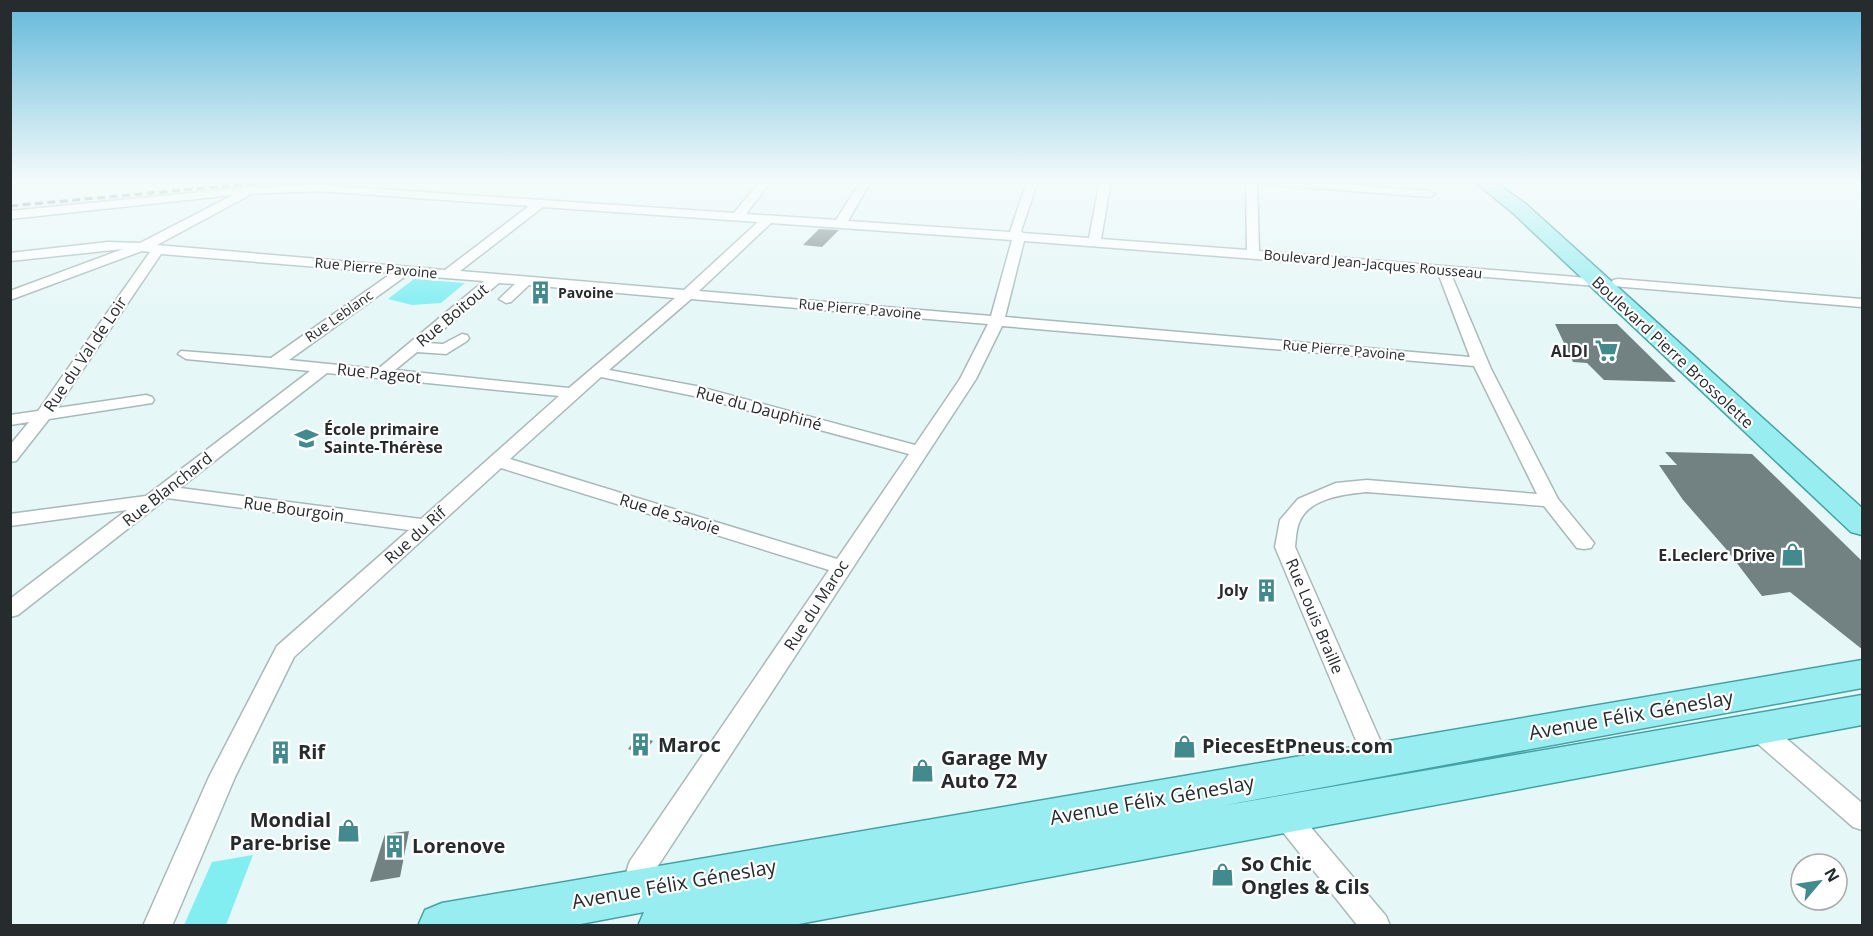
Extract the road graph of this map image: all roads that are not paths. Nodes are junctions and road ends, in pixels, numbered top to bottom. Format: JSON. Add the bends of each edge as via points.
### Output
{"nodes":[{"id":1,"x":189,"y":225,"type":"edge"},
{"id":2,"x":513,"y":225,"type":"edge"},
{"id":3,"x":763,"y":225,"type":"edge"},
{"id":4,"x":849,"y":225,"type":"edge"},
{"id":5,"x":1017,"y":225,"type":"edge"},
{"id":6,"x":1097,"y":225,"type":"edge"},
{"id":7,"x":1253,"y":225,"type":"edge"},
{"id":8,"x":1538,"y":225,"type":"edge"},
{"id":9,"x":1548,"y":225,"type":"edge"},
{"id":10,"x":1019,"y":237,"type":"junction"},
{"id":11,"x":1094,"y":242,"type":"junction"},
{"id":12,"x":142,"y":246,"type":"junction"},
{"id":13,"x":159,"y":249,"type":"junction"},
{"id":14,"x":1253,"y":255,"type":"junction"},
{"id":15,"x":10,"y":257,"type":"edge"},
{"id":16,"x":1443,"y":270,"type":"junction"},
{"id":17,"x":404,"y":271,"type":"junction"},
{"id":18,"x":448,"y":274,"type":"junction"},
{"id":19,"x":1599,"y":278,"type":"junction"},
{"id":20,"x":495,"y":279,"type":"junction"},
{"id":21,"x":526,"y":281,"type":"junction"},
{"id":22,"x":687,"y":294,"type":"junction"},
{"id":23,"x":10,"y":296,"type":"edge"},
{"id":24,"x":507,"y":298,"type":"dead end"},
{"id":25,"x":1863,"y":303,"type":"edge"},
{"id":26,"x":997,"y":320,"type":"junction"},
{"id":27,"x":462,"y":338,"type":"dead end"},
{"id":28,"x":413,"y":347,"type":"junction"},
{"id":29,"x":186,"y":354,"type":"dead end"},
{"id":30,"x":1480,"y":362,"type":"junction"},
{"id":31,"x":274,"y":363,"type":"junction"},
{"id":32,"x":324,"y":368,"type":"junction"},
{"id":33,"x":597,"y":372,"type":"junction"},
{"id":34,"x":382,"y":374,"type":"junction"},
{"id":35,"x":573,"y":393,"type":"junction"},
{"id":36,"x":146,"y":400,"type":"dead end"},
{"id":37,"x":43,"y":416,"type":"junction"},
{"id":38,"x":10,"y":420,"type":"edge"},
{"id":39,"x":919,"y":451,"type":"junction"},
{"id":40,"x":10,"y":457,"type":"edge"},
{"id":41,"x":498,"y":461,"type":"junction"},
{"id":42,"x":158,"y":496,"type":"junction"},
{"id":43,"x":1863,"y":499,"type":"edge"},
{"id":44,"x":1550,"y":501,"type":"junction"},
{"id":45,"x":10,"y":520,"type":"edge"},
{"id":46,"x":1863,"y":525,"type":"edge"},
{"id":47,"x":424,"y":526,"type":"junction"},
{"id":48,"x":1584,"y":543,"type":"dead end"},
{"id":49,"x":841,"y":567,"type":"junction"},
{"id":50,"x":10,"y":610,"type":"edge"},
{"id":51,"x":1863,"y":674,"type":"edge"},
{"id":52,"x":1863,"y":711,"type":"edge"},
{"id":53,"x":1758,"y":729,"type":"junction"},
{"id":54,"x":1380,"y":759,"type":"junction"},
{"id":55,"x":1274,"y":797,"type":"junction"},
{"id":56,"x":1863,"y":819,"type":"edge"},
{"id":57,"x":650,"y":914,"type":"edge"},
{"id":58,"x":157,"y":926,"type":"edge"},
{"id":59,"x":442,"y":926,"type":"edge"},
{"id":60,"x":1376,"y":926,"type":"edge"}],
"edges":[{"from":1,"to":12,"type":"street"},
{"from":2,"to":18,"type":"street"},
{"from":3,"to":22,"type":"street","name":"Rue du Rif"},
{"from":4,"to":10,"type":"street","name":"Boulevard Jean-Jacques Rousseau"},
{"from":5,"to":10,"type":"street","name":"Rue du Maroc","via":[[1015,231]]},
{"from":6,"to":11,"type":"street"},
{"from":7,"to":14,"type":"street"},
{"from":8,"to":19,"type":"main road","name":"Boulevard Pierre Brossolette"},
{"from":9,"to":19,"type":"main road","name":"Boulevard Pierre Brossolette"},
{"from":10,"to":11,"type":"street","name":"Boulevard Jean-Jacques Rousseau"},
{"from":10,"to":26,"type":"street","name":"Rue du Maroc"},
{"from":11,"to":14,"type":"street","name":"Boulevard Jean-Jacques Rousseau"},
{"from":12,"to":13,"type":"street","name":"Rue Pierre Pavoine"},
{"from":12,"to":15,"type":"street"},
{"from":12,"to":23,"type":"street"},
{"from":13,"to":17,"type":"street","name":"Rue Pierre Pavoine"},
{"from":13,"to":37,"type":"street","name":"Rue du Val de Loir"},
{"from":14,"to":16,"type":"street","name":"Boulevard Jean-Jacques Rousseau"},
{"from":16,"to":19,"type":"street","name":"Boulevard Jean-Jacques Rousseau"},
{"from":16,"to":30,"type":"street"},
{"from":17,"to":18,"type":"street","name":"Rue Pierre Pavoine"},
{"from":17,"to":31,"type":"street","name":"Rue Leblanc"},
{"from":18,"to":20,"type":"street","name":"Rue Pierre Pavoine"},
{"from":19,"to":25,"type":"street","name":"Boulevard Jean-Jacques Rousseau"},
{"from":19,"to":43,"type":"main road","name":"Boulevard Pierre Brossolette"},
{"from":19,"to":46,"type":"main road","name":"Boulevard Pierre Brossolette","via":[[1694,371]]},
{"from":20,"to":21,"type":"street","name":"Rue Pierre Pavoine"},
{"from":20,"to":28,"type":"street","name":"Rue Boitout"},
{"from":21,"to":22,"type":"street","name":"Rue Pierre Pavoine"},
{"from":21,"to":24,"type":"street"},
{"from":22,"to":26,"type":"street","name":"Rue Pierre Pavoine"},
{"from":22,"to":33,"type":"street","name":"Rue du Rif"},
{"from":26,"to":30,"type":"street","name":"Rue Pierre Pavoine"},
{"from":26,"to":39,"type":"street","name":"Rue du Maroc","via":[[968,379]]},
{"from":27,"to":28,"type":"street","via":[[446,349]]},
{"from":28,"to":34,"type":"street","name":"Rue Boitout"},
{"from":29,"to":31,"type":"street","name":"Rue Pageot"},
{"from":30,"to":44,"type":"street"},
{"from":31,"to":32,"type":"street","name":"Rue Pageot"},
{"from":32,"to":34,"type":"street","name":"Rue Pageot"},
{"from":32,"to":42,"type":"street","name":"Rue Blanchard"},
{"from":33,"to":35,"type":"street","name":"Rue du Rif"},
{"from":33,"to":39,"type":"street","name":"Rue du Dauphiné","via":[[696,391]]},
{"from":34,"to":35,"type":"street","name":"Rue Pageot"},
{"from":35,"to":41,"type":"street","name":"Rue du Rif"},
{"from":36,"to":37,"type":"street"},
{"from":37,"to":38,"type":"street"},
{"from":37,"to":40,"type":"street","name":"Rue du Val de Loir"},
{"from":39,"to":49,"type":"street","name":"Rue du Maroc"},
{"from":41,"to":47,"type":"street","name":"Rue du Rif"},
{"from":41,"to":49,"type":"street","name":"Rue de Savoie"},
{"from":42,"to":45,"type":"street","name":"Rue Bourgoin"},
{"from":42,"to":47,"type":"street","name":"Rue Bourgoin"},
{"from":42,"to":50,"type":"street","name":"Rue Blanchard"},
{"from":44,"to":48,"type":"street"},
{"from":44,"to":54,"type":"street","name":"Rue Louis Braille","via":[[1367,486],[1336,489],[1305,503],[1290,520],[1285,547],[1370,745]]},
{"from":47,"to":58,"type":"street","name":"Rue du Rif","via":[[285,652],[222,777]]},
{"from":49,"to":57,"type":"street","name":"Rue du Maroc","via":[[640,870]]},
{"from":51,"to":54,"type":"main road","name":"Avenue Félix Géneslay"},
{"from":52,"to":53,"type":"main road","name":"Avenue Félix Géneslay"},
{"from":53,"to":55,"type":"main road","name":"Avenue Félix Géneslay"},
{"from":53,"to":56,"type":"street"},
{"from":54,"to":55,"type":"main road","name":"Avenue Félix Géneslay"},
{"from":55,"to":57,"type":"main road","name":"Avenue Félix Géneslay"},
{"from":55,"to":60,"type":"street"},
{"from":57,"to":59,"type":"main road","name":"Avenue Félix Géneslay"}]}
